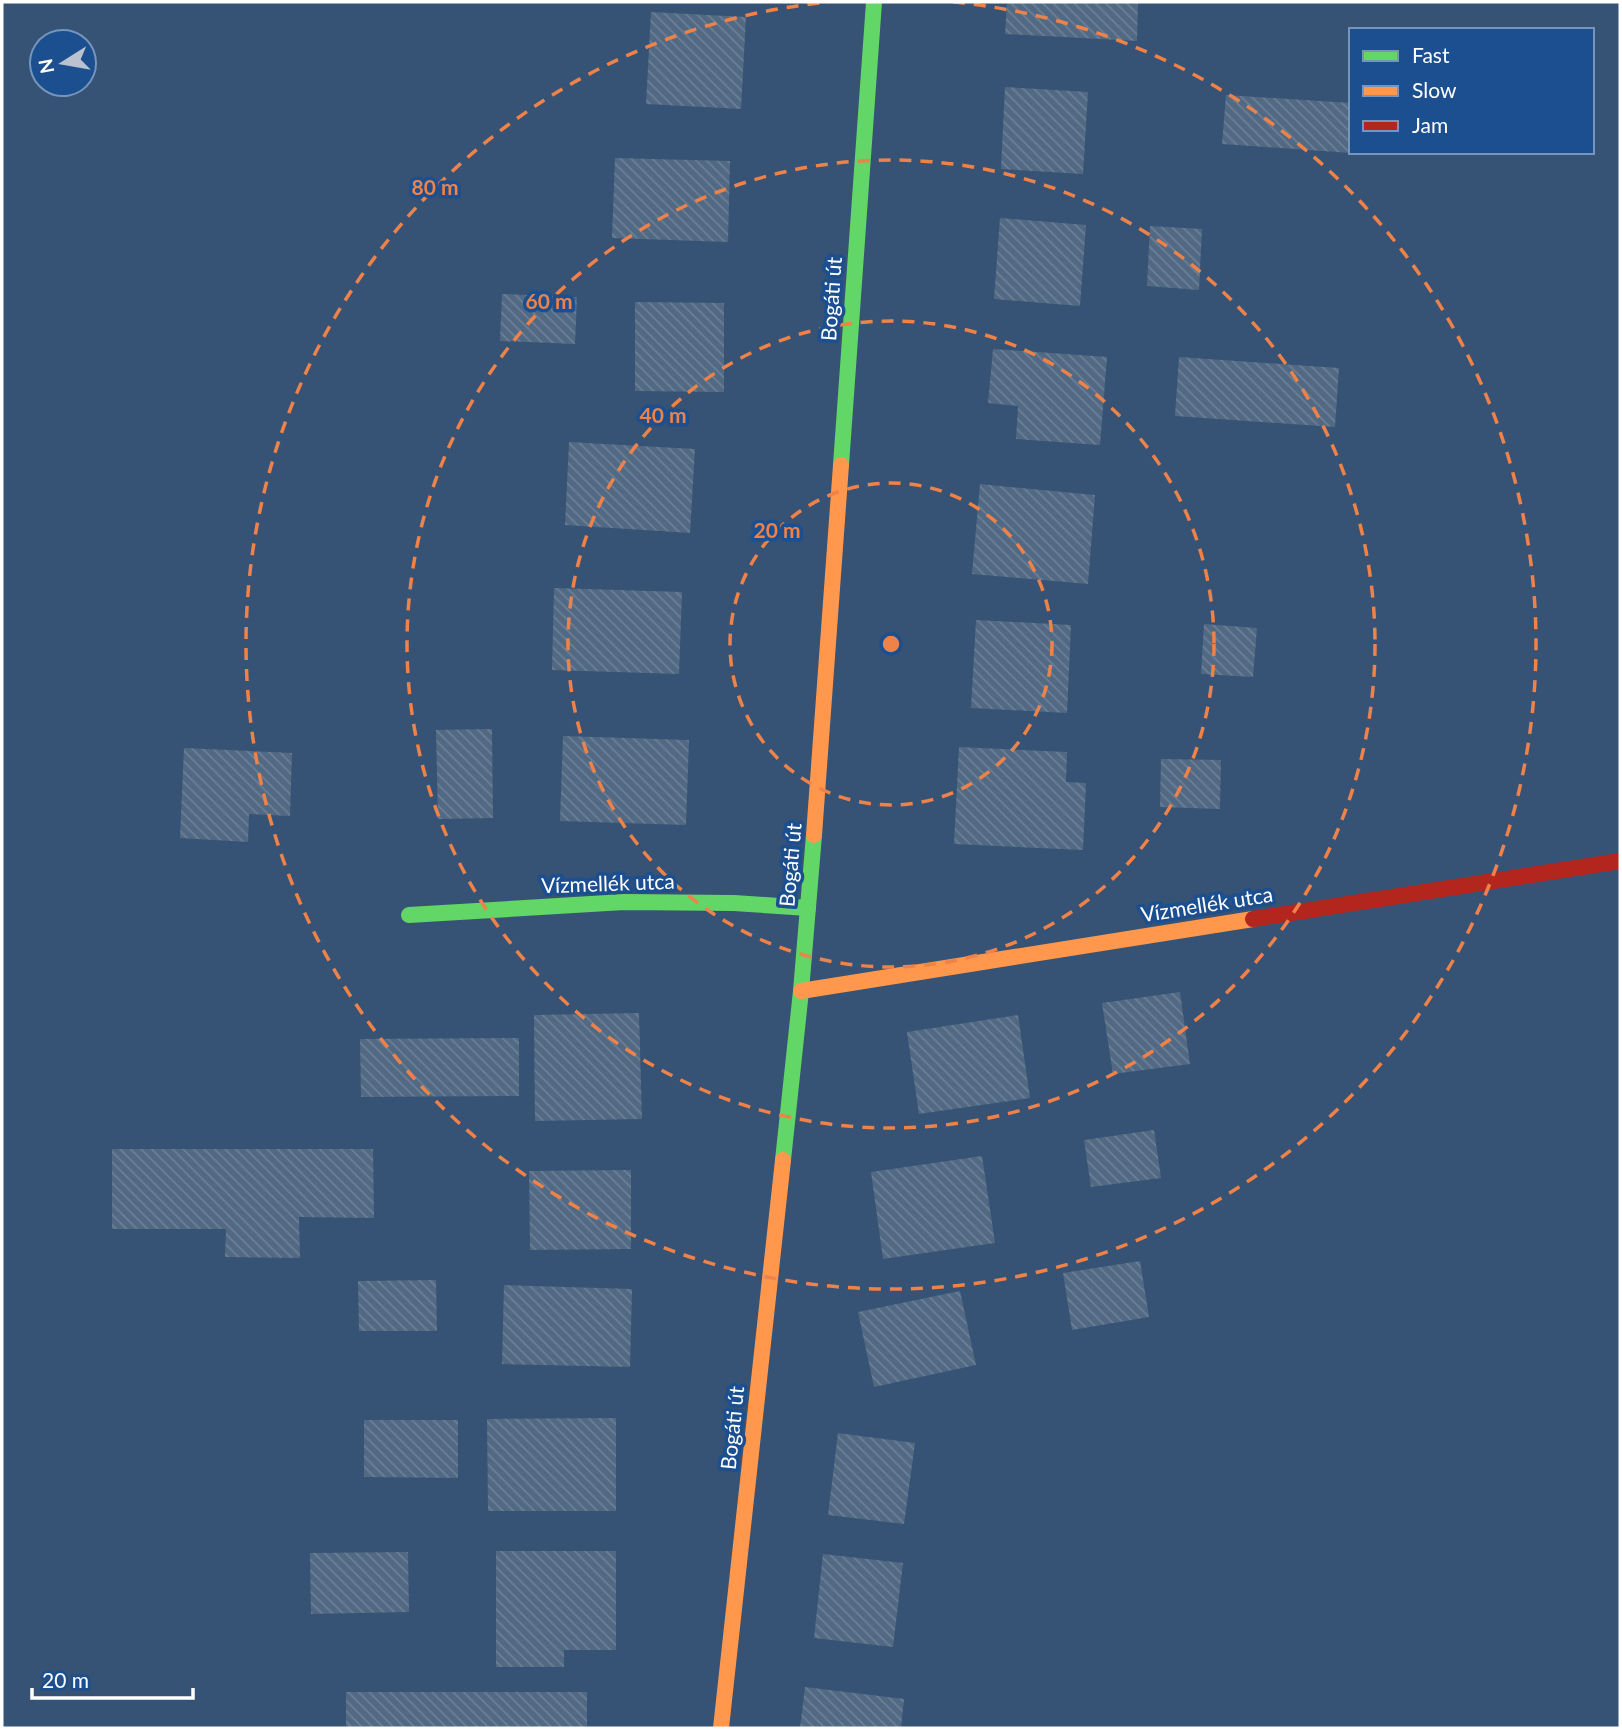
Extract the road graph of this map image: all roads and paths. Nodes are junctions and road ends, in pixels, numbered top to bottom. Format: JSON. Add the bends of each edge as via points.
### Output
{"nodes":[{"id":1,"x":874,"y":2,"type":"edge"},
{"id":2,"x":1620,"y":861,"type":"edge"},
{"id":3,"x":808,"y":908,"type":"junction"},
{"id":4,"x":409,"y":915,"type":"dead end"},
{"id":5,"x":801,"y":991,"type":"junction"},
{"id":6,"x":722,"y":1728,"type":"edge"}],
"edges":[{"from":1,"to":3,"type":"street","name":"Bogáti út"},
{"from":2,"to":5,"type":"street","name":"Vízmellék utca"},
{"from":3,"to":4,"type":"street","name":"Vízmellék utca","via":[[624,902]]},
{"from":3,"to":5,"type":"street","name":"Bogáti út"},
{"from":5,"to":6,"type":"street","name":"Bogáti út"}]}
